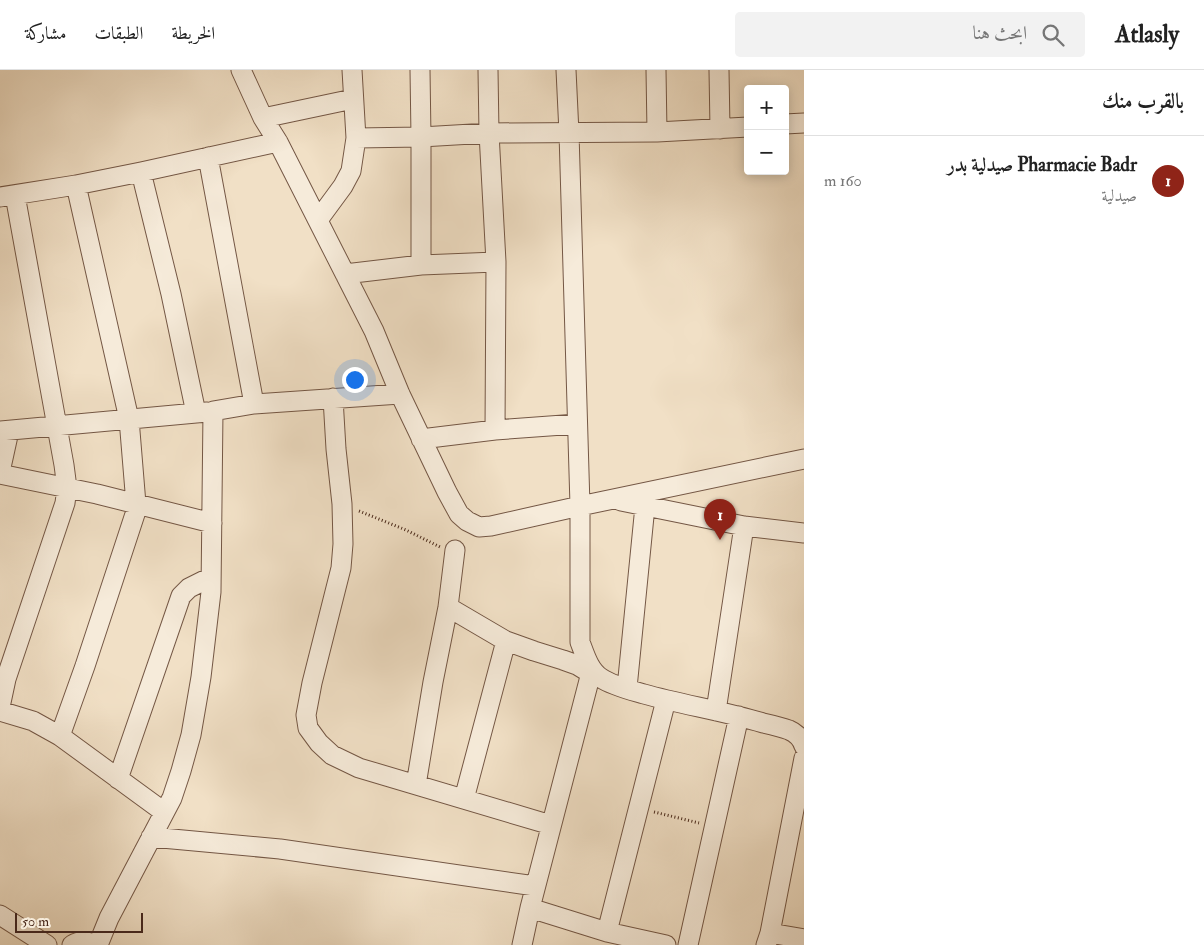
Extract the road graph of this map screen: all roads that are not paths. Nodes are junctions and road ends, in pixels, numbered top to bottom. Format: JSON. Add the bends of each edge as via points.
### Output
{"nodes":[{"id":1,"x":241,"y":70,"type":"edge"},
{"id":2,"x":352,"y":70,"type":"edge"},
{"id":3,"x":420,"y":70,"type":"edge"},
{"id":4,"x":488,"y":70,"type":"edge"},
{"id":5,"x":566,"y":70,"type":"edge"},
{"id":6,"x":656,"y":70,"type":"edge"},
{"id":7,"x":719,"y":70,"type":"edge"},
{"id":8,"x":353,"y":99,"type":"junction"},
{"id":9,"x":263,"y":118,"type":"junction"},
{"id":10,"x":804,"y":123,"type":"edge"},
{"id":11,"x":789,"y":124,"type":"edge"},
{"id":12,"x":744,"y":127,"type":"edge"},
{"id":13,"x":720,"y":129,"type":"junction"},
{"id":14,"x":569,"y":132,"type":"junction"},
{"id":15,"x":657,"y":132,"type":"junction"},
{"id":16,"x":489,"y":133,"type":"junction"},
{"id":17,"x":421,"y":137,"type":"junction"},
{"id":18,"x":356,"y":138,"type":"junction"},
{"id":19,"x":278,"y":142,"type":"junction"},
{"id":20,"x":208,"y":158,"type":"junction"},
{"id":21,"x":142,"y":172,"type":"junction"},
{"id":22,"x":76,"y":185,"type":"junction"},
{"id":23,"x":8,"y":196,"type":"edge"},
{"id":24,"x":318,"y":220,"type":"junction"},
{"id":25,"x":496,"y":262,"type":"junction"},
{"id":26,"x":421,"y":265,"type":"junction"},
{"id":27,"x":345,"y":274,"type":"junction"},
{"id":28,"x":400,"y":394,"type":"junction"},
{"id":29,"x":333,"y":398,"type":"junction"},
{"id":30,"x":254,"y":404,"type":"junction"},
{"id":31,"x":205,"y":412,"type":"junction"},
{"id":32,"x":129,"y":419,"type":"junction"},
{"id":33,"x":577,"y":424,"type":"junction"},
{"id":34,"x":58,"y":426,"type":"junction"},
{"id":35,"x":495,"y":430,"type":"junction"},
{"id":36,"x":5,"y":431,"type":"edge"},
{"id":37,"x":421,"y":439,"type":"junction"},
{"id":38,"x":804,"y":459,"type":"edge"},
{"id":39,"x":0,"y":473,"type":"edge"},
{"id":40,"x":67,"y":488,"type":"junction"},
{"id":41,"x":612,"y":499,"type":"junction"},
{"id":42,"x":136,"y":504,"type":"junction"},
{"id":43,"x":580,"y":506,"type":"junction"},
{"id":44,"x":644,"y":506,"type":"junction"},
{"id":45,"x":212,"y":523,"type":"junction"},
{"id":46,"x":744,"y":526,"type":"junction"},
{"id":47,"x":804,"y":533,"type":"edge"},
{"id":48,"x":454,"y":550,"type":"road end"},
{"id":49,"x":211,"y":577,"type":"junction"},
{"id":50,"x":448,"y":607,"type":"junction"},
{"id":51,"x":506,"y":640,"type":"junction"},
{"id":52,"x":591,"y":671,"type":"junction"},
{"id":53,"x":626,"y":688,"type":"junction"},
{"id":54,"x":666,"y":700,"type":"junction"},
{"id":55,"x":0,"y":707,"type":"edge"},
{"id":56,"x":0,"y":711,"type":"edge"},
{"id":57,"x":716,"y":711,"type":"junction"},
{"id":58,"x":739,"y":716,"type":"junction"},
{"id":59,"x":60,"y":736,"type":"junction"},
{"id":60,"x":804,"y":746,"type":"edge"},
{"id":61,"x":804,"y":758,"type":"edge"},
{"id":62,"x":118,"y":778,"type":"junction"},
{"id":63,"x":416,"y":785,"type":"junction"},
{"id":64,"x":464,"y":798,"type":"junction"},
{"id":65,"x":164,"y":812,"type":"junction"},
{"id":66,"x":551,"y":825,"type":"junction"},
{"id":67,"x":151,"y":837,"type":"junction"},
{"id":68,"x":535,"y":886,"type":"junction"},
{"id":69,"x":530,"y":908,"type":"junction"},
{"id":70,"x":0,"y":915,"type":"edge"},
{"id":71,"x":607,"y":932,"type":"junction"},
{"id":72,"x":768,"y":939,"type":"edge"},
{"id":73,"x":804,"y":939,"type":"edge"},
{"id":74,"x":47,"y":945,"type":"edge"},
{"id":75,"x":72,"y":945,"type":"edge"},
{"id":76,"x":96,"y":945,"type":"edge"},
{"id":77,"x":522,"y":945,"type":"edge"},
{"id":78,"x":666,"y":945,"type":"edge"},
{"id":79,"x":688,"y":945,"type":"edge"}],
"edges":[{"from":1,"to":9,"type":"street"},
{"from":2,"to":8,"type":"street"},
{"from":3,"to":17,"type":"street"},
{"from":4,"to":16,"type":"street"},
{"from":5,"to":14,"type":"street"},
{"from":6,"to":15,"type":"street"},
{"from":7,"to":13,"type":"street"},
{"from":8,"to":9,"type":"street"},
{"from":8,"to":18,"type":"street"},
{"from":9,"to":19,"type":"street"},
{"from":10,"to":11,"type":"street"},
{"from":12,"to":13,"type":"street"},
{"from":13,"to":15,"type":"street"},
{"from":14,"to":15,"type":"street"},
{"from":14,"to":16,"type":"street"},
{"from":14,"to":33,"type":"street"},
{"from":16,"to":17,"type":"street"},
{"from":16,"to":25,"type":"street"},
{"from":17,"to":18,"type":"street"},
{"from":17,"to":26,"type":"street"},
{"from":18,"to":24,"type":"street","via":[[351,171]]},
{"from":19,"to":20,"type":"street"},
{"from":19,"to":24,"type":"street"},
{"from":20,"to":21,"type":"street"},
{"from":20,"to":30,"type":"street"},
{"from":21,"to":22,"type":"street"},
{"from":21,"to":31,"type":"street","via":[[171,294]]},
{"from":22,"to":23,"type":"street"},
{"from":22,"to":32,"type":"street"},
{"from":23,"to":34,"type":"street"},
{"from":24,"to":27,"type":"street"},
{"from":25,"to":26,"type":"street"},
{"from":25,"to":35,"type":"street"},
{"from":26,"to":27,"type":"street"},
{"from":27,"to":28,"type":"street","via":[[383,350]]},
{"from":28,"to":29,"type":"street"},
{"from":28,"to":37,"type":"street"},
{"from":29,"to":30,"type":"street"},
{"from":29,"to":63,"type":"street","via":[[343,544],[341,568],[312,682],[306,715],[308,728],[332,755],[360,768]]},
{"from":30,"to":31,"type":"street"},
{"from":31,"to":32,"type":"street"},
{"from":31,"to":45,"type":"street"},
{"from":32,"to":34,"type":"street"},
{"from":32,"to":42,"type":"street"},
{"from":33,"to":35,"type":"street"},
{"from":33,"to":43,"type":"street"},
{"from":34,"to":36,"type":"street"},
{"from":34,"to":40,"type":"street"},
{"from":35,"to":37,"type":"street"},
{"from":36,"to":39,"type":"street"},
{"from":37,"to":43,"type":"street","via":[[459,514],[467,522],[491,526]]},
{"from":38,"to":41,"type":"street"},
{"from":39,"to":40,"type":"street"},
{"from":40,"to":42,"type":"street"},
{"from":40,"to":55,"type":"street"},
{"from":41,"to":43,"type":"street"},
{"from":41,"to":44,"type":"street"},
{"from":42,"to":45,"type":"street"},
{"from":42,"to":59,"type":"street"},
{"from":43,"to":52,"type":"street","via":[[580,642]]},
{"from":44,"to":46,"type":"street"},
{"from":44,"to":53,"type":"street"},
{"from":45,"to":49,"type":"street"},
{"from":46,"to":47,"type":"street"},
{"from":46,"to":57,"type":"street"},
{"from":48,"to":50,"type":"street"},
{"from":49,"to":62,"type":"street","via":[[181,596]]},
{"from":49,"to":65,"type":"street","via":[[201,677],[191,735],[172,798]]},
{"from":50,"to":51,"type":"street"},
{"from":50,"to":63,"type":"street"},
{"from":51,"to":52,"type":"street"},
{"from":51,"to":64,"type":"street"},
{"from":52,"to":53,"type":"street"},
{"from":52,"to":66,"type":"street"},
{"from":53,"to":54,"type":"street"},
{"from":54,"to":57,"type":"street"},
{"from":54,"to":71,"type":"street"},
{"from":56,"to":59,"type":"street","via":[[33,721]]},
{"from":57,"to":58,"type":"street"},
{"from":58,"to":60,"type":"street","via":[[789,730]]},
{"from":58,"to":79,"type":"street"},
{"from":59,"to":62,"type":"street"},
{"from":61,"to":72,"type":"street"},
{"from":62,"to":65,"type":"street"},
{"from":63,"to":64,"type":"street"},
{"from":64,"to":66,"type":"street"},
{"from":65,"to":67,"type":"street"},
{"from":66,"to":68,"type":"street"},
{"from":67,"to":68,"type":"street","via":[[280,849]]},
{"from":67,"to":76,"type":"street"},
{"from":68,"to":69,"type":"street"},
{"from":69,"to":71,"type":"street"},
{"from":69,"to":77,"type":"street"},
{"from":70,"to":74,"type":"street"},
{"from":71,"to":78,"type":"street"},
{"from":72,"to":73,"type":"street"},
{"from":75,"to":76,"type":"street","via":[[90,942]]}]}
